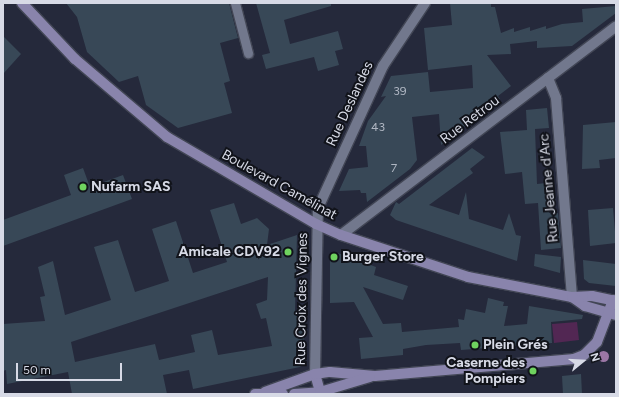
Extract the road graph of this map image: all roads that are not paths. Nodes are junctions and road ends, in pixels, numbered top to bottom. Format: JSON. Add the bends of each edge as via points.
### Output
{"nodes":[{"id":1,"x":22,"y":3,"type":"edge"},
{"id":2,"x":235,"y":3,"type":"edge"},
{"id":3,"x":425,"y":3,"type":"edge"},
{"id":4,"x":616,"y":26,"type":"edge"},
{"id":5,"x":248,"y":53,"type":"dead end"},
{"id":6,"x":548,"y":78,"type":"junction"},
{"id":7,"x":316,"y":224,"type":"junction"},
{"id":8,"x":341,"y":235,"type":"junction"},
{"id":9,"x":572,"y":297,"type":"junction"},
{"id":10,"x":614,"y":301,"type":"edge"},
{"id":11,"x":612,"y":314,"type":"edge"},
{"id":12,"x":315,"y":374,"type":"junction"},
{"id":13,"x":375,"y":376,"type":"junction"},
{"id":14,"x":260,"y":393,"type":"edge"},
{"id":15,"x":320,"y":393,"type":"edge"},
{"id":16,"x":283,"y":394,"type":"edge"},
{"id":17,"x":294,"y":394,"type":"edge"}],
"edges":[{"from":1,"to":7,"type":"main road","name":"Boulevard Camélinat","via":[[75,59],[167,138]]},
{"from":2,"to":5,"type":"lane"},
{"from":3,"to":7,"type":"street","name":"Rue Deslandes","via":[[383,66],[318,208]]},
{"from":4,"to":6,"type":"street","name":"Rue Retrou"},
{"from":6,"to":8,"type":"street","name":"Rue Retrou"},
{"from":6,"to":9,"type":"street","name":"Rue Jeanne d'Arc","via":[[556,98]]},
{"from":7,"to":8,"type":"main road","name":"Boulevard Camélinat"},
{"from":7,"to":12,"type":"street","name":"Rue Croix des Vignes"},
{"from":8,"to":9,"type":"main road","name":"Boulevard Camélinat","via":[[468,277]]},
{"from":9,"to":10,"type":"main road","name":"Boulevard Camélinat","via":[[592,296]]},
{"from":9,"to":11,"type":"main road","name":"Boulevard Camélinat","via":[[584,306]]},
{"from":10,"to":11,"type":"main road"},
{"from":11,"to":13,"type":"main road","via":[[597,342],[584,355],[574,359]]},
{"from":12,"to":13,"type":"main road"},
{"from":12,"to":14,"type":"main road"},
{"from":12,"to":15,"type":"main road"},
{"from":13,"to":15,"type":"main road"},
{"from":14,"to":16,"type":"main road"},
{"from":15,"to":17,"type":"main road"}]}
